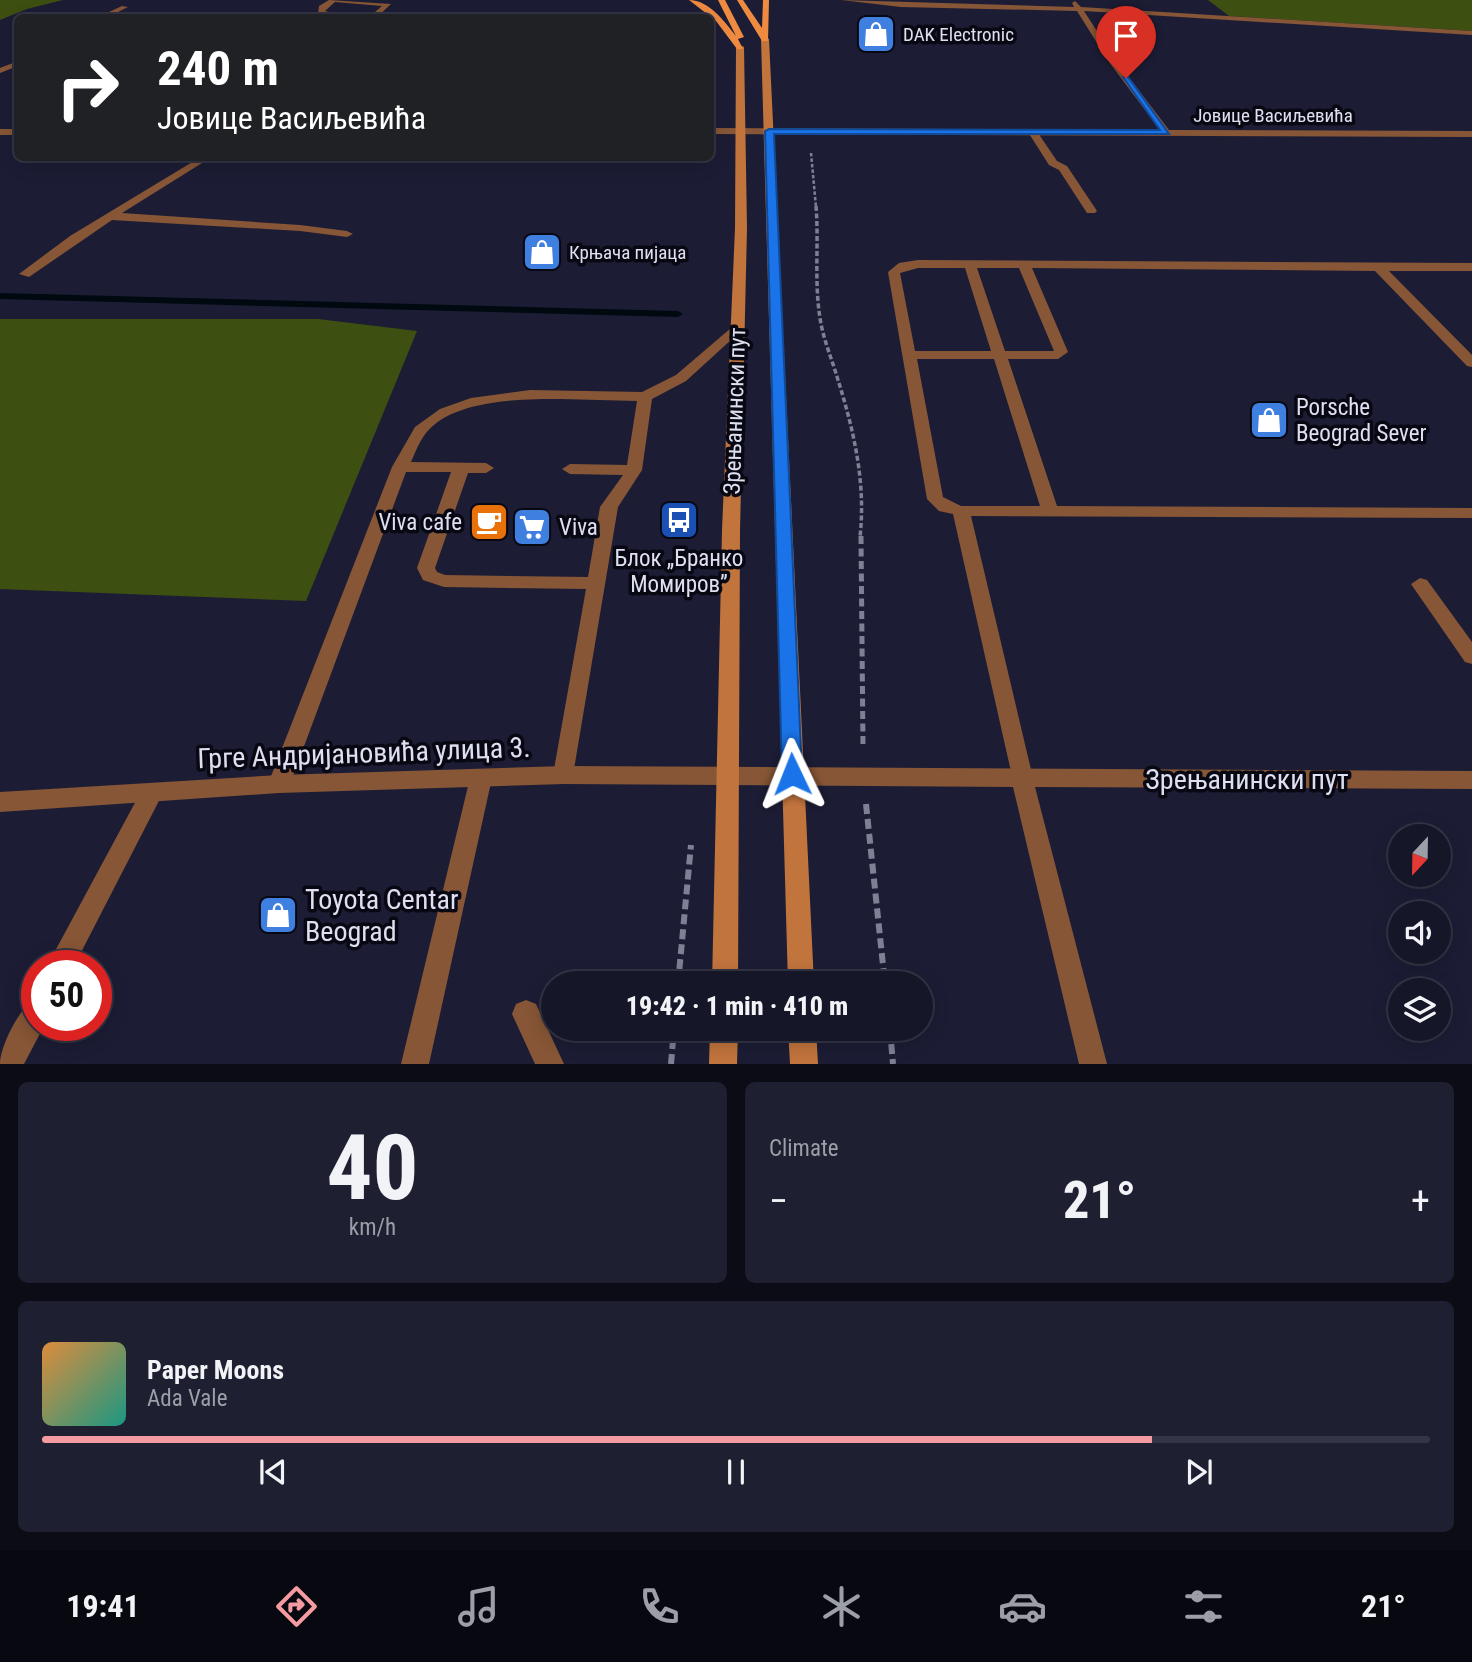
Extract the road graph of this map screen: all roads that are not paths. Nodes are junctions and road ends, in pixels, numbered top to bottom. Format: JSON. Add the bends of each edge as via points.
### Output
{"nodes":[{"id":1,"x":333,"y":0,"type":"edge"},
{"id":2,"x":692,"y":0,"type":"edge"},
{"id":3,"x":720,"y":0,"type":"edge"},
{"id":4,"x":740,"y":0,"type":"edge"},
{"id":5,"x":766,"y":0,"type":"edge"},
{"id":6,"x":844,"y":0,"type":"edge"},
{"id":7,"x":935,"y":3,"type":"edge"},
{"id":8,"x":1076,"y":4,"type":"edge"},
{"id":9,"x":124,"y":7,"type":"dead end"},
{"id":10,"x":108,"y":14,"type":"edge"},
{"id":11,"x":331,"y":14,"type":"edge"},
{"id":12,"x":376,"y":14,"type":"edge"},
{"id":13,"x":712,"y":14,"type":"edge"},
{"id":14,"x":714,"y":15,"type":"edge"},
{"id":15,"x":1472,"y":33,"type":"edge"},
{"id":16,"x":765,"y":39,"type":"junction"},
{"id":17,"x":740,"y":47,"type":"junction"},
{"id":18,"x":714,"y":131,"type":"edge"},
{"id":19,"x":740,"y":131,"type":"junction"},
{"id":20,"x":769,"y":131,"type":"junction"},
{"id":21,"x":1033,"y":132,"type":"junction"},
{"id":22,"x":1166,"y":132,"type":"junction"},
{"id":23,"x":1472,"y":134,"type":"edge"},
{"id":24,"x":200,"y":161,"type":"edge"},
{"id":25,"x":1091,"y":211,"type":"dead end"},
{"id":26,"x":109,"y":216,"type":"junction"},
{"id":27,"x":347,"y":234,"type":"dead end"},
{"id":28,"x":970,"y":264,"type":"junction"},
{"id":29,"x":1024,"y":265,"type":"junction"},
{"id":30,"x":1378,"y":267,"type":"junction"},
{"id":31,"x":1472,"y":267,"type":"edge"},
{"id":32,"x":25,"y":274,"type":"dead end"},
{"id":33,"x":738,"y":326,"type":"junction"},
{"id":34,"x":909,"y":355,"type":"junction"},
{"id":35,"x":1001,"y":356,"type":"junction"},
{"id":36,"x":1472,"y":363,"type":"edge"},
{"id":37,"x":646,"y":397,"type":"junction"},
{"id":38,"x":400,"y":467,"type":"junction"},
{"id":39,"x":461,"y":468,"type":"junction"},
{"id":40,"x":486,"y":468,"type":"dead end"},
{"id":41,"x":570,"y":469,"type":"dead end"},
{"id":42,"x":634,"y":470,"type":"junction"},
{"id":43,"x":961,"y":511,"type":"junction"},
{"id":44,"x":1051,"y":511,"type":"junction"},
{"id":45,"x":1472,"y":513,"type":"edge"},
{"id":46,"x":594,"y":583,"type":"junction"},
{"id":47,"x":1420,"y":584,"type":"dead end"},
{"id":48,"x":1472,"y":657,"type":"edge"},
{"id":49,"x":730,"y":774,"type":"junction"},
{"id":50,"x":792,"y":774,"type":"junction"},
{"id":51,"x":564,"y":775,"type":"junction"},
{"id":52,"x":481,"y":778,"type":"junction"},
{"id":53,"x":1022,"y":778,"type":"junction"},
{"id":54,"x":1472,"y":780,"type":"edge"},
{"id":55,"x":279,"y":784,"type":"junction"},
{"id":56,"x":152,"y":793,"type":"junction"},
{"id":57,"x":0,"y":802,"type":"edge"},
{"id":58,"x":69,"y":950,"type":"edge"},
{"id":59,"x":725,"y":971,"type":"edge"},
{"id":60,"x":800,"y":971,"type":"edge"},
{"id":61,"x":526,"y":1014,"type":"dead end"},
{"id":62,"x":21,"y":1041,"type":"edge"},
{"id":63,"x":724,"y":1041,"type":"edge"},
{"id":64,"x":803,"y":1041,"type":"edge"},
{"id":65,"x":9,"y":1063,"type":"edge"},
{"id":66,"x":415,"y":1063,"type":"edge"},
{"id":67,"x":550,"y":1063,"type":"edge"},
{"id":68,"x":723,"y":1063,"type":"edge"},
{"id":69,"x":804,"y":1063,"type":"edge"},
{"id":70,"x":1093,"y":1063,"type":"edge"}],
"edges":[{"from":1,"to":11,"type":"street","via":[[321,7],[321,12]]},
{"from":1,"to":12,"type":"street","via":[[388,4]]},
{"from":2,"to":13,"type":"main road"},
{"from":3,"to":17,"type":"main road","via":[[737,28]]},
{"from":4,"to":16,"type":"main road"},
{"from":5,"to":16,"type":"main road"},
{"from":6,"to":7,"type":"street"},
{"from":7,"to":8,"type":"street"},
{"from":8,"to":15,"type":"street"},
{"from":8,"to":22,"type":"street"},
{"from":9,"to":10,"type":"street"},
{"from":14,"to":17,"type":"main road"},
{"from":16,"to":20,"type":"main road","name":"Зрењанински пут"},
{"from":17,"to":19,"type":"main road","name":"Зрењанински пут"},
{"from":18,"to":19,"type":"street","name":"Јовице Васиљевића"},
{"from":19,"to":20,"type":"street","name":"Јовице Васиљевића"},
{"from":19,"to":33,"type":"main road","name":"Зрењанински пут"},
{"from":20,"to":21,"type":"street","name":"Јовице Васиљевића"},
{"from":20,"to":50,"type":"main road","name":"Зрењанински пут"},
{"from":21,"to":22,"type":"street","name":"Јовице Васиљевића"},
{"from":21,"to":25,"type":"street"},
{"from":22,"to":23,"type":"street","name":"Јовице Васиљевића"},
{"from":24,"to":26,"type":"street"},
{"from":26,"to":27,"type":"street"},
{"from":26,"to":32,"type":"street"},
{"from":28,"to":29,"type":"street"},
{"from":28,"to":34,"type":"street","via":[[918,264],[894,272]]},
{"from":28,"to":35,"type":"street"},
{"from":29,"to":30,"type":"street"},
{"from":29,"to":35,"type":"street","via":[[1060,352],[1051,357]]},
{"from":30,"to":31,"type":"street"},
{"from":30,"to":36,"type":"street"},
{"from":33,"to":37,"type":"street","via":[[681,378]]},
{"from":33,"to":49,"type":"main road","name":"Зрењанински пут"},
{"from":34,"to":35,"type":"street"},
{"from":34,"to":43,"type":"street","via":[[935,499]]},
{"from":35,"to":44,"type":"street"},
{"from":37,"to":38,"type":"street","via":[[517,396],[473,402],[442,413],[422,427]]},
{"from":37,"to":42,"type":"street"},
{"from":38,"to":39,"type":"street"},
{"from":38,"to":55,"type":"street"},
{"from":39,"to":40,"type":"street"},
{"from":39,"to":46,"type":"street","via":[[426,568],[429,576],[444,581]]},
{"from":41,"to":42,"type":"street"},
{"from":42,"to":46,"type":"street","via":[[610,507]]},
{"from":43,"to":44,"type":"street"},
{"from":43,"to":53,"type":"street"},
{"from":44,"to":45,"type":"street"},
{"from":46,"to":51,"type":"street"},
{"from":47,"to":48,"type":"street"},
{"from":49,"to":50,"type":"street","name":"Зрењанински пут"},
{"from":49,"to":51,"type":"street","name":"Грге Андријановића улица 3."},
{"from":49,"to":59,"type":"main road","name":"Зрењанински пут"},
{"from":50,"to":53,"type":"street","name":"Зрењанински пут"},
{"from":50,"to":60,"type":"main road","name":"Зрењанински пут"},
{"from":51,"to":52,"type":"street","name":"Грге Андријановића улица 3."},
{"from":52,"to":55,"type":"street","name":"Грге Андријановића улица 3."},
{"from":52,"to":66,"type":"street"},
{"from":53,"to":54,"type":"street","name":"Зрењанински пут"},
{"from":53,"to":70,"type":"street"},
{"from":55,"to":56,"type":"street","name":"Грге Андријановића улица 3."},
{"from":56,"to":57,"type":"street","name":"Грге Андријановића улица 3."},
{"from":56,"to":58,"type":"street"},
{"from":61,"to":67,"type":"street"},
{"from":62,"to":65,"type":"street"},
{"from":63,"to":68,"type":"main road"},
{"from":64,"to":69,"type":"main road"}]}
